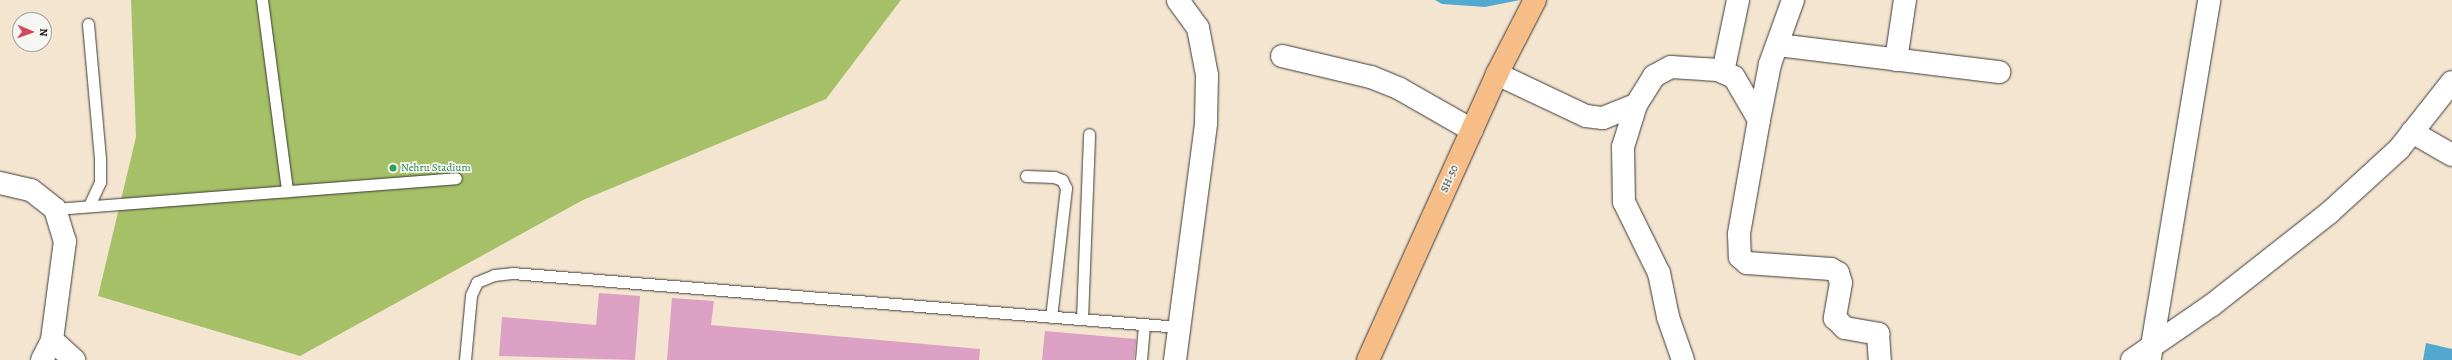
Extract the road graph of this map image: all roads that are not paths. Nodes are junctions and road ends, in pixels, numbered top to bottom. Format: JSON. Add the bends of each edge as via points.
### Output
{"nodes":[{"id":1,"x":262,"y":0,"type":"edge"},
{"id":2,"x":1178,"y":0,"type":"edge"},
{"id":3,"x":1535,"y":0,"type":"edge"},
{"id":4,"x":1738,"y":0,"type":"edge"},
{"id":5,"x":1793,"y":0,"type":"edge"},
{"id":6,"x":1905,"y":0,"type":"edge"},
{"id":7,"x":2209,"y":0,"type":"edge"},
{"id":8,"x":88,"y":24,"type":"dead end"},
{"id":9,"x":1778,"y":45,"type":"junction"},
{"id":10,"x":1282,"y":56,"type":"dead end"},
{"id":11,"x":1896,"y":60,"type":"junction"},
{"id":12,"x":1724,"y":72,"type":"junction"},
{"id":13,"x":1999,"y":72,"type":"dead end"},
{"id":14,"x":1497,"y":74,"type":"junction"},
{"id":15,"x":2452,"y":82,"type":"edge"},
{"id":16,"x":1636,"y":105,"type":"junction"},
{"id":17,"x":1759,"y":120,"type":"junction"},
{"id":18,"x":1472,"y":130,"type":"junction"},
{"id":19,"x":2412,"y":132,"type":"junction"},
{"id":20,"x":1089,"y":134,"type":"dead end"},
{"id":21,"x":2452,"y":155,"type":"edge"},
{"id":22,"x":1026,"y":176,"type":"dead end"},
{"id":23,"x":456,"y":178,"type":"dead end"},
{"id":24,"x":0,"y":183,"type":"edge"},
{"id":25,"x":287,"y":191,"type":"junction"},
{"id":26,"x":89,"y":206,"type":"junction"},
{"id":27,"x":55,"y":209,"type":"junction"},
{"id":28,"x":1051,"y":316,"type":"junction"},
{"id":29,"x":1082,"y":319,"type":"junction"},
{"id":30,"x":1144,"y":324,"type":"junction"},
{"id":31,"x":1179,"y":327,"type":"junction"},
{"id":32,"x":52,"y":340,"type":"junction"},
{"id":33,"x":2150,"y":355,"type":"edge"},
{"id":34,"x":42,"y":360,"type":"edge"},
{"id":35,"x":74,"y":360,"type":"edge"},
{"id":36,"x":465,"y":360,"type":"edge"},
{"id":37,"x":1141,"y":360,"type":"edge"},
{"id":38,"x":1175,"y":360,"type":"edge"},
{"id":39,"x":1368,"y":360,"type":"edge"},
{"id":40,"x":1683,"y":360,"type":"edge"},
{"id":41,"x":1880,"y":360,"type":"edge"},
{"id":42,"x":2132,"y":360,"type":"edge"}],
"edges":[{"from":1,"to":25,"type":"lane"},
{"from":2,"to":31,"type":"street","via":[[1198,28],[1207,75],[1206,123]]},
{"from":3,"to":14,"type":"main road","name":"SH-50"},
{"from":4,"to":12,"type":"street"},
{"from":5,"to":9,"type":"street"},
{"from":6,"to":11,"type":"street"},
{"from":7,"to":33,"type":"street"},
{"from":8,"to":26,"type":"lane","via":[[100,166],[100,182]]},
{"from":9,"to":11,"type":"street"},
{"from":9,"to":17,"type":"street","via":[[1770,64]]},
{"from":10,"to":18,"type":"street","via":[[1371,78],[1400,89]]},
{"from":11,"to":13,"type":"street"},
{"from":12,"to":16,"type":"street","via":[[1671,67],[1654,76]]},
{"from":12,"to":17,"type":"street","via":[[1734,77]]},
{"from":14,"to":16,"type":"street","via":[[1586,116],[1603,118]]},
{"from":14,"to":18,"type":"main road","name":"SH-50"},
{"from":15,"to":19,"type":"street"},
{"from":16,"to":40,"type":"street","via":[[1623,147],[1624,202],[1659,273],[1668,317]]},
{"from":17,"to":41,"type":"street","via":[[1739,234],[1740,257],[1747,263],[1831,269],[1838,273],[1841,283],[1835,318],[1845,328],[1878,334]]},
{"from":18,"to":39,"type":"main road","name":"SH-50"},
{"from":19,"to":21,"type":"street"},
{"from":19,"to":33,"type":"street","via":[[2399,149],[2329,213]]},
{"from":20,"to":29,"type":"lane"},
{"from":22,"to":28,"type":"lane","via":[[1054,177],[1062,180],[1066,188]]},
{"from":23,"to":25,"type":"lane"},
{"from":24,"to":27,"type":"street","via":[[30,190]]},
{"from":25,"to":26,"type":"lane"},
{"from":26,"to":27,"type":"lane"},
{"from":27,"to":32,"type":"street","via":[[65,241]]},
{"from":28,"to":29,"type":"lane"},
{"from":28,"to":36,"type":"lane","via":[[512,273],[494,275],[478,282],[471,295]]},
{"from":29,"to":30,"type":"lane"},
{"from":30,"to":31,"type":"lane"},
{"from":30,"to":37,"type":"lane"},
{"from":31,"to":38,"type":"street"},
{"from":32,"to":34,"type":"street"},
{"from":32,"to":35,"type":"street"},
{"from":33,"to":42,"type":"street"}]}
